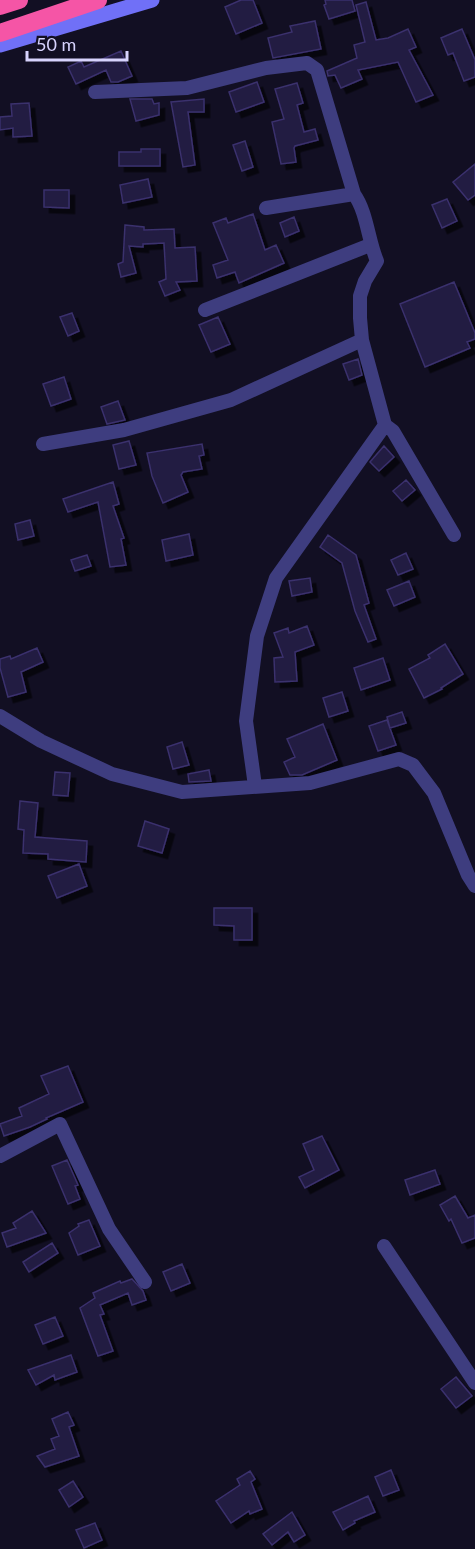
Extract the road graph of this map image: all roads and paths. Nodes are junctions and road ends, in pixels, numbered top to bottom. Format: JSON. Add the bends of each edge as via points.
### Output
{"nodes":[{"id":1,"x":19,"y":0,"type":"edge"},
{"id":2,"x":98,"y":0,"type":"edge"},
{"id":3,"x":152,"y":0,"type":"edge"},
{"id":4,"x":0,"y":6,"type":"edge"},
{"id":5,"x":0,"y":33,"type":"edge"},
{"id":6,"x":0,"y":45,"type":"edge"},
{"id":7,"x":94,"y":92,"type":"dead end"},
{"id":8,"x":354,"y":194,"type":"junction"},
{"id":9,"x":266,"y":208,"type":"dead end"},
{"id":10,"x":370,"y":245,"type":"junction"},
{"id":11,"x":205,"y":310,"type":"dead end"},
{"id":12,"x":362,"y":340,"type":"junction"},
{"id":13,"x":385,"y":425,"type":"junction"},
{"id":14,"x":43,"y":444,"type":"dead end"},
{"id":15,"x":454,"y":535,"type":"dead end"},
{"id":16,"x":0,"y":716,"type":"edge"},
{"id":17,"x":255,"y":786,"type":"junction"},
{"id":18,"x":475,"y":886,"type":"edge"},
{"id":19,"x":0,"y":1156,"type":"edge"},
{"id":20,"x":384,"y":1246,"type":"dead end"},
{"id":21,"x":145,"y":1282,"type":"dead end"},
{"id":22,"x":475,"y":1383,"type":"edge"}],
"edges":[{"from":1,"to":4,"type":"highway"},
{"from":2,"to":5,"type":"highway"},
{"from":3,"to":6,"type":"street"},
{"from":7,"to":8,"type":"street","via":[[187,88],[266,68],[307,63],[317,70]]},
{"from":8,"to":9,"type":"street"},
{"from":8,"to":10,"type":"street","via":[[360,202]]},
{"from":10,"to":11,"type":"street"},
{"from":10,"to":12,"type":"street","via":[[377,261],[360,296]]},
{"from":12,"to":13,"type":"street"},
{"from":12,"to":14,"type":"street","via":[[231,400],[124,430]]},
{"from":13,"to":15,"type":"street","via":[[393,431]]},
{"from":13,"to":17,"type":"street","via":[[276,578],[257,636],[246,721]]},
{"from":16,"to":17,"type":"street","via":[[41,741],[112,774],[182,792]]},
{"from":17,"to":18,"type":"street","via":[[310,783],[399,759],[413,765],[434,793]]},
{"from":19,"to":21,"type":"street","via":[[60,1124],[109,1229]]},
{"from":20,"to":22,"type":"street"}]}
